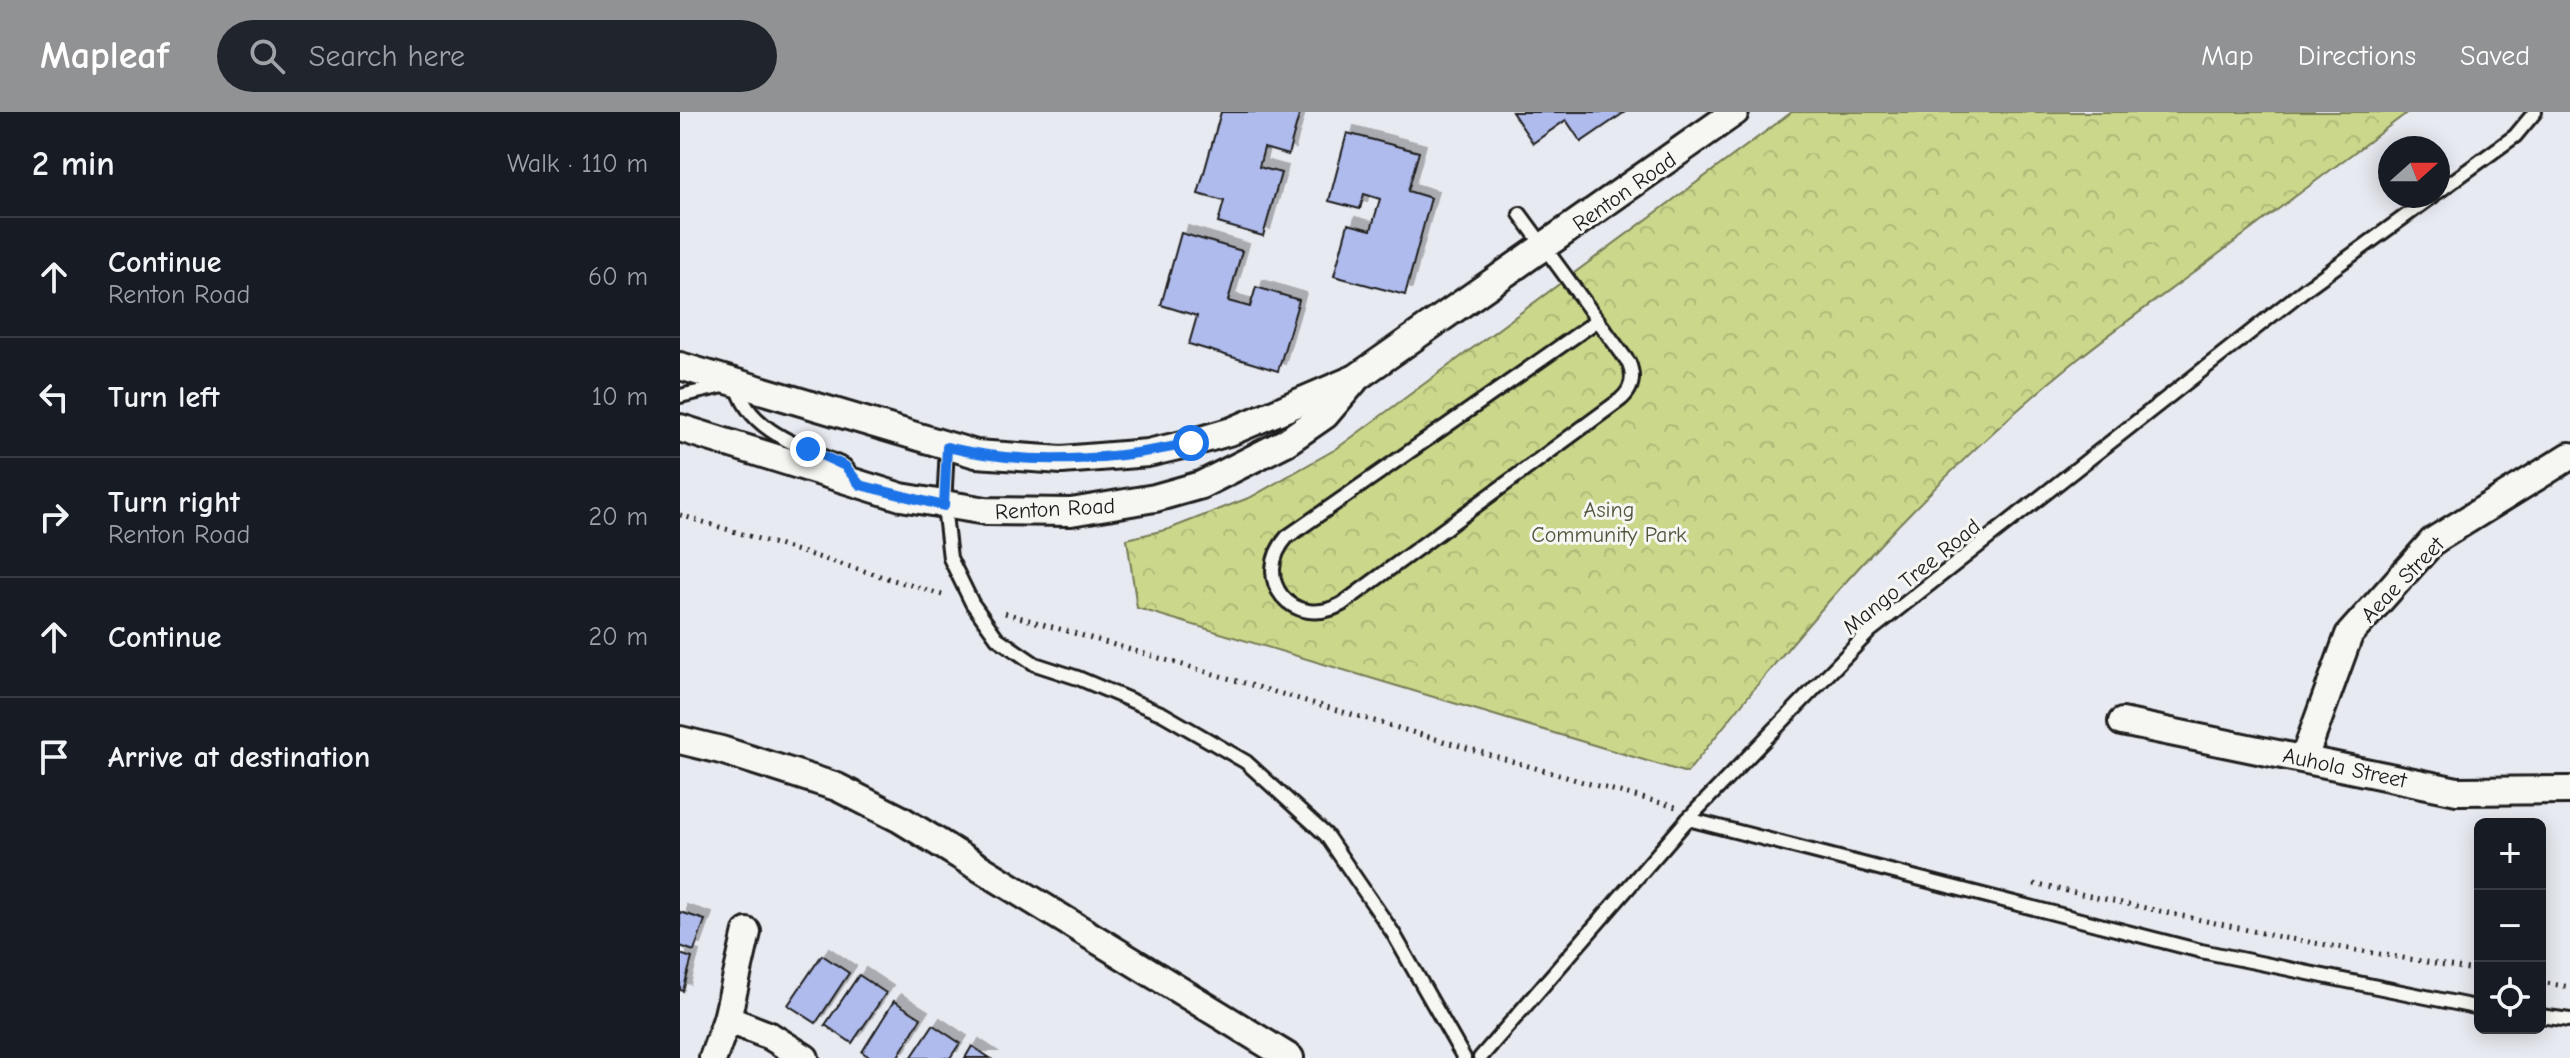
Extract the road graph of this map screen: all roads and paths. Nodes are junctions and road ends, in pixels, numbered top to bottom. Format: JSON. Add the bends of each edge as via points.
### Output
{"nodes":[{"id":1,"x":1735,"y":112,"type":"edge"},
{"id":2,"x":2535,"y":112,"type":"edge"},
{"id":3,"x":2450,"y":183,"type":"edge"},
{"id":4,"x":2417,"y":208,"type":"edge"},
{"id":5,"x":1520,"y":214,"type":"dead end"},
{"id":6,"x":1545,"y":247,"type":"junction"},
{"id":7,"x":1598,"y":320,"type":"junction"},
{"id":8,"x":680,"y":366,"type":"edge"},
{"id":9,"x":1356,"y":378,"type":"junction"},
{"id":10,"x":737,"y":383,"type":"junction"},
{"id":11,"x":680,"y":396,"type":"edge"},
{"id":12,"x":680,"y":428,"type":"edge"},
{"id":13,"x":947,"y":447,"type":"junction"},
{"id":14,"x":2570,"y":456,"type":"edge"},
{"id":15,"x":860,"y":485,"type":"junction"},
{"id":16,"x":944,"y":506,"type":"junction"},
{"id":17,"x":680,"y":515,"type":"edge"},
{"id":18,"x":972,"y":603,"type":"junction"},
{"id":19,"x":2122,"y":722,"type":"dead end"},
{"id":20,"x":680,"y":740,"type":"edge"},
{"id":21,"x":2304,"y":758,"type":"junction"},
{"id":22,"x":2570,"y":790,"type":"edge"},
{"id":23,"x":1692,"y":815,"type":"junction"},
{"id":24,"x":2021,"y":882,"type":"dead end"},
{"id":25,"x":747,"y":932,"type":"dead end"},
{"id":26,"x":2474,"y":970,"type":"edge"},
{"id":27,"x":2546,"y":983,"type":"edge"},
{"id":28,"x":2570,"y":987,"type":"edge"},
{"id":29,"x":2474,"y":1007,"type":"edge"},
{"id":30,"x":2546,"y":1017,"type":"edge"},
{"id":31,"x":727,"y":1019,"type":"junction"},
{"id":32,"x":2570,"y":1020,"type":"edge"},
{"id":33,"x":713,"y":1058,"type":"edge"},
{"id":34,"x":805,"y":1058,"type":"edge"},
{"id":35,"x":1290,"y":1058,"type":"edge"},
{"id":36,"x":1464,"y":1058,"type":"edge"},
{"id":37,"x":1480,"y":1058,"type":"edge"}],
"edges":[{"from":1,"to":6,"type":"street","name":"Renton Road"},
{"from":2,"to":3,"type":"lane","via":[[2515,136]]},
{"from":4,"to":23,"type":"lane","name":"Mango Tree Road","via":[[1870,631]]},
{"from":5,"to":6,"type":"lane"},
{"from":6,"to":7,"type":"lane"},
{"from":6,"to":9,"type":"street","name":"Renton Road"},
{"from":7,"to":7,"type":"lane","via":[[1632,371],[1626,395],[1342,604],[1319,613],[1284,600],[1272,568],[1287,537]]},
{"from":8,"to":10,"type":"street","name":"Renton Road"},
{"from":9,"to":13,"type":"street","name":"Renton Road","via":[[1232,431],[1148,453],[1062,460]]},
{"from":9,"to":16,"type":"street","name":"Renton Road","via":[[1325,415],[1286,442],[1201,485],[1071,512]]},
{"from":10,"to":11,"type":"lane"},
{"from":10,"to":13,"type":"street","name":"Renton Road"},
{"from":10,"to":15,"type":"lane","via":[[739,395],[761,425],[845,466]]},
{"from":12,"to":15,"type":"street","name":"Renton Road"},
{"from":13,"to":16,"type":"lane"},
{"from":14,"to":21,"type":"street","name":"Aeae Street","via":[[2433,541],[2349,635]]},
{"from":15,"to":16,"type":"street","name":"Renton Road"},
{"from":16,"to":18,"type":"lane","via":[[950,558]]},
{"from":17,"to":18,"type":"path"},
{"from":18,"to":23,"type":"path"},
{"from":18,"to":36,"type":"lane","via":[[997,638],[1035,664],[1163,714],[1246,762],[1326,835],[1393,933]]},
{"from":19,"to":21,"type":"street","name":"Auhola Street"},
{"from":20,"to":35,"type":"street","via":[[837,787],[900,819]]},
{"from":21,"to":22,"type":"street","name":"Auhola Street","via":[[2457,791]]},
{"from":23,"to":29,"type":"lane","via":[[2201,951]]},
{"from":23,"to":37,"type":"lane","name":"Mango Tree Road"},
{"from":24,"to":26,"type":"path","via":[[2285,938]]},
{"from":25,"to":31,"type":"street"},
{"from":27,"to":28,"type":"path"},
{"from":30,"to":32,"type":"lane"},
{"from":31,"to":33,"type":"street"},
{"from":31,"to":34,"type":"street","via":[[770,1036]]}]}
